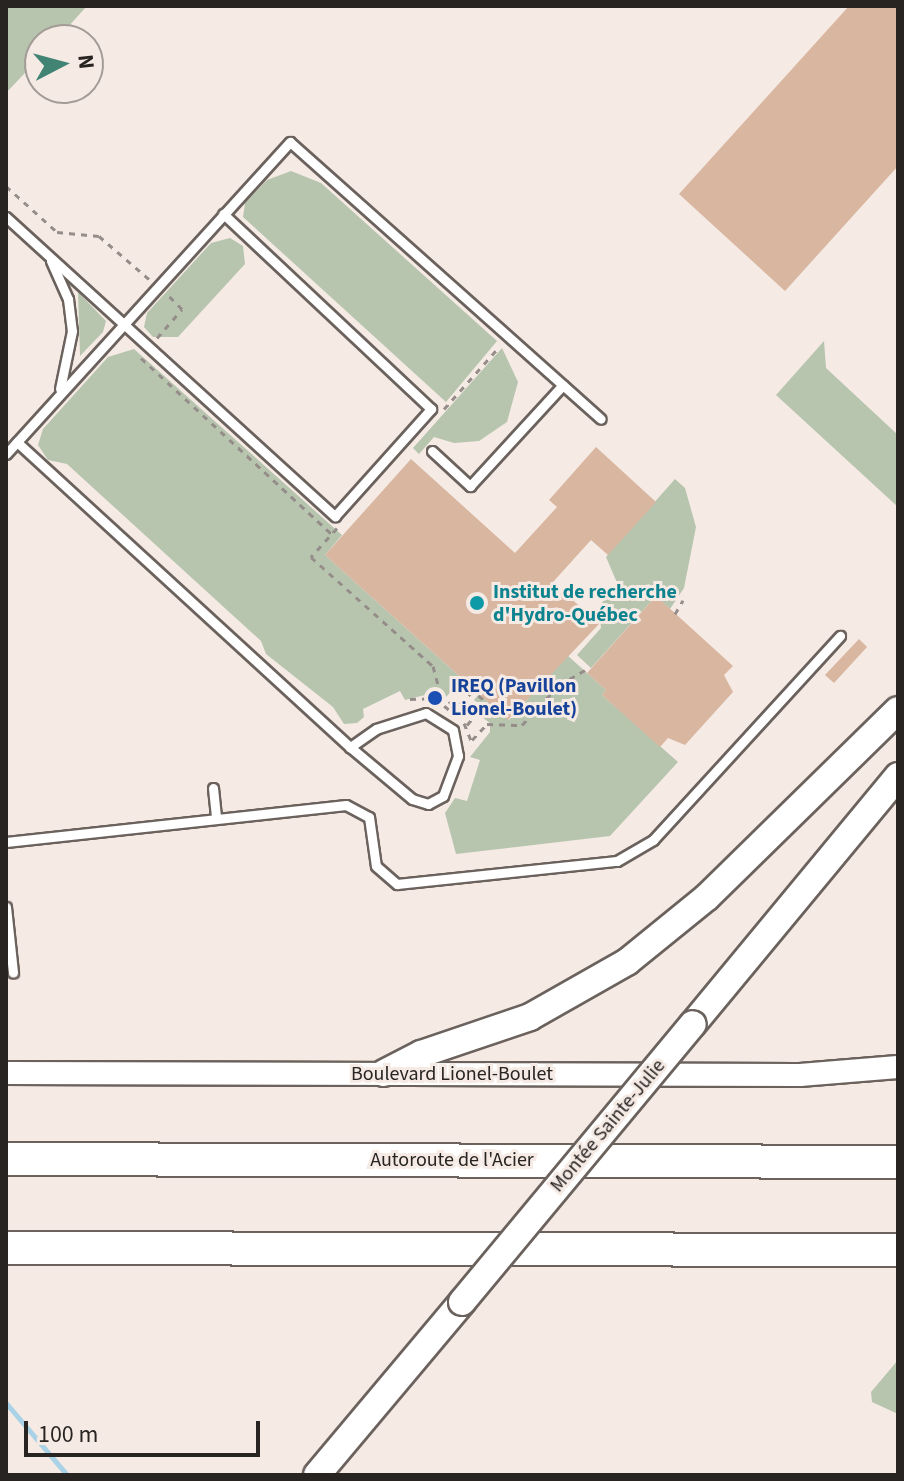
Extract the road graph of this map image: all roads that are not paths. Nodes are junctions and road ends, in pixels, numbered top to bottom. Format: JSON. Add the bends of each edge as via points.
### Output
{"nodes":[{"id":1,"x":223,"y":214,"type":"junction"},
{"id":2,"x":6,"y":217,"type":"edge"},
{"id":3,"x":48,"y":254,"type":"junction"},
{"id":4,"x":124,"y":324,"type":"junction"},
{"id":5,"x":563,"y":385,"type":"junction"},
{"id":6,"x":56,"y":397,"type":"junction"},
{"id":7,"x":601,"y":419,"type":"dead end"},
{"id":8,"x":17,"y":442,"type":"junction"},
{"id":9,"x":432,"y":451,"type":"dead end"},
{"id":10,"x":6,"y":454,"type":"edge"},
{"id":11,"x":840,"y":636,"type":"dead end"},
{"id":12,"x":898,"y":710,"type":"edge"},
{"id":13,"x":350,"y":747,"type":"junction"},
{"id":14,"x":898,"y":776,"type":"edge"},
{"id":15,"x":213,"y":788,"type":"dead end"},
{"id":16,"x":216,"y":818,"type":"junction"},
{"id":17,"x":6,"y":842,"type":"edge"},
{"id":18,"x":6,"y":907,"type":"edge"},
{"id":19,"x":13,"y":973,"type":"dead end"},
{"id":20,"x":898,"y":1067,"type":"edge"},
{"id":21,"x":6,"y":1073,"type":"edge"},
{"id":22,"x":384,"y":1073,"type":"junction"},
{"id":23,"x":6,"y":1159,"type":"edge"},
{"id":24,"x":898,"y":1162,"type":"edge"},
{"id":25,"x":6,"y":1248,"type":"edge"},
{"id":26,"x":898,"y":1250,"type":"edge"},
{"id":27,"x":317,"y":1475,"type":"edge"}],
"edges":[{"from":1,"to":4,"type":"lane"},
{"from":1,"to":4,"type":"lane","via":[[431,409],[369,479],[335,516]]},
{"from":1,"to":5,"type":"lane","via":[[290,142]]},
{"from":2,"to":3,"type":"lane"},
{"from":3,"to":4,"type":"lane"},
{"from":3,"to":6,"type":"lane","via":[[63,285],[72,331]]},
{"from":4,"to":6,"type":"lane"},
{"from":5,"to":7,"type":"lane"},
{"from":5,"to":9,"type":"lane","via":[[470,486]]},
{"from":6,"to":8,"type":"lane"},
{"from":8,"to":10,"type":"lane"},
{"from":8,"to":13,"type":"lane"},
{"from":11,"to":16,"type":"lane","via":[[653,840],[625,859],[397,884],[378,871],[371,821],[356,806]]},
{"from":12,"to":22,"type":"main road","via":[[707,897],[627,962],[530,1017],[421,1054]]},
{"from":13,"to":13,"type":"lane","via":[[420,803],[443,796],[458,756],[453,730],[426,713],[386,724]]},
{"from":14,"to":27,"type":"main road","name":"Montée Sainte-Julie","bridge":true},
{"from":15,"to":16,"type":"lane"},
{"from":16,"to":17,"type":"lane"},
{"from":18,"to":19,"type":"lane"},
{"from":20,"to":22,"type":"street","name":"Boulevard Lionel-Boulet","via":[[800,1075]]},
{"from":21,"to":22,"type":"street","name":"Boulevard Lionel-Boulet"},
{"from":23,"to":24,"type":"highway","name":"Autoroute de l'Acier"},
{"from":25,"to":26,"type":"highway"}]}
